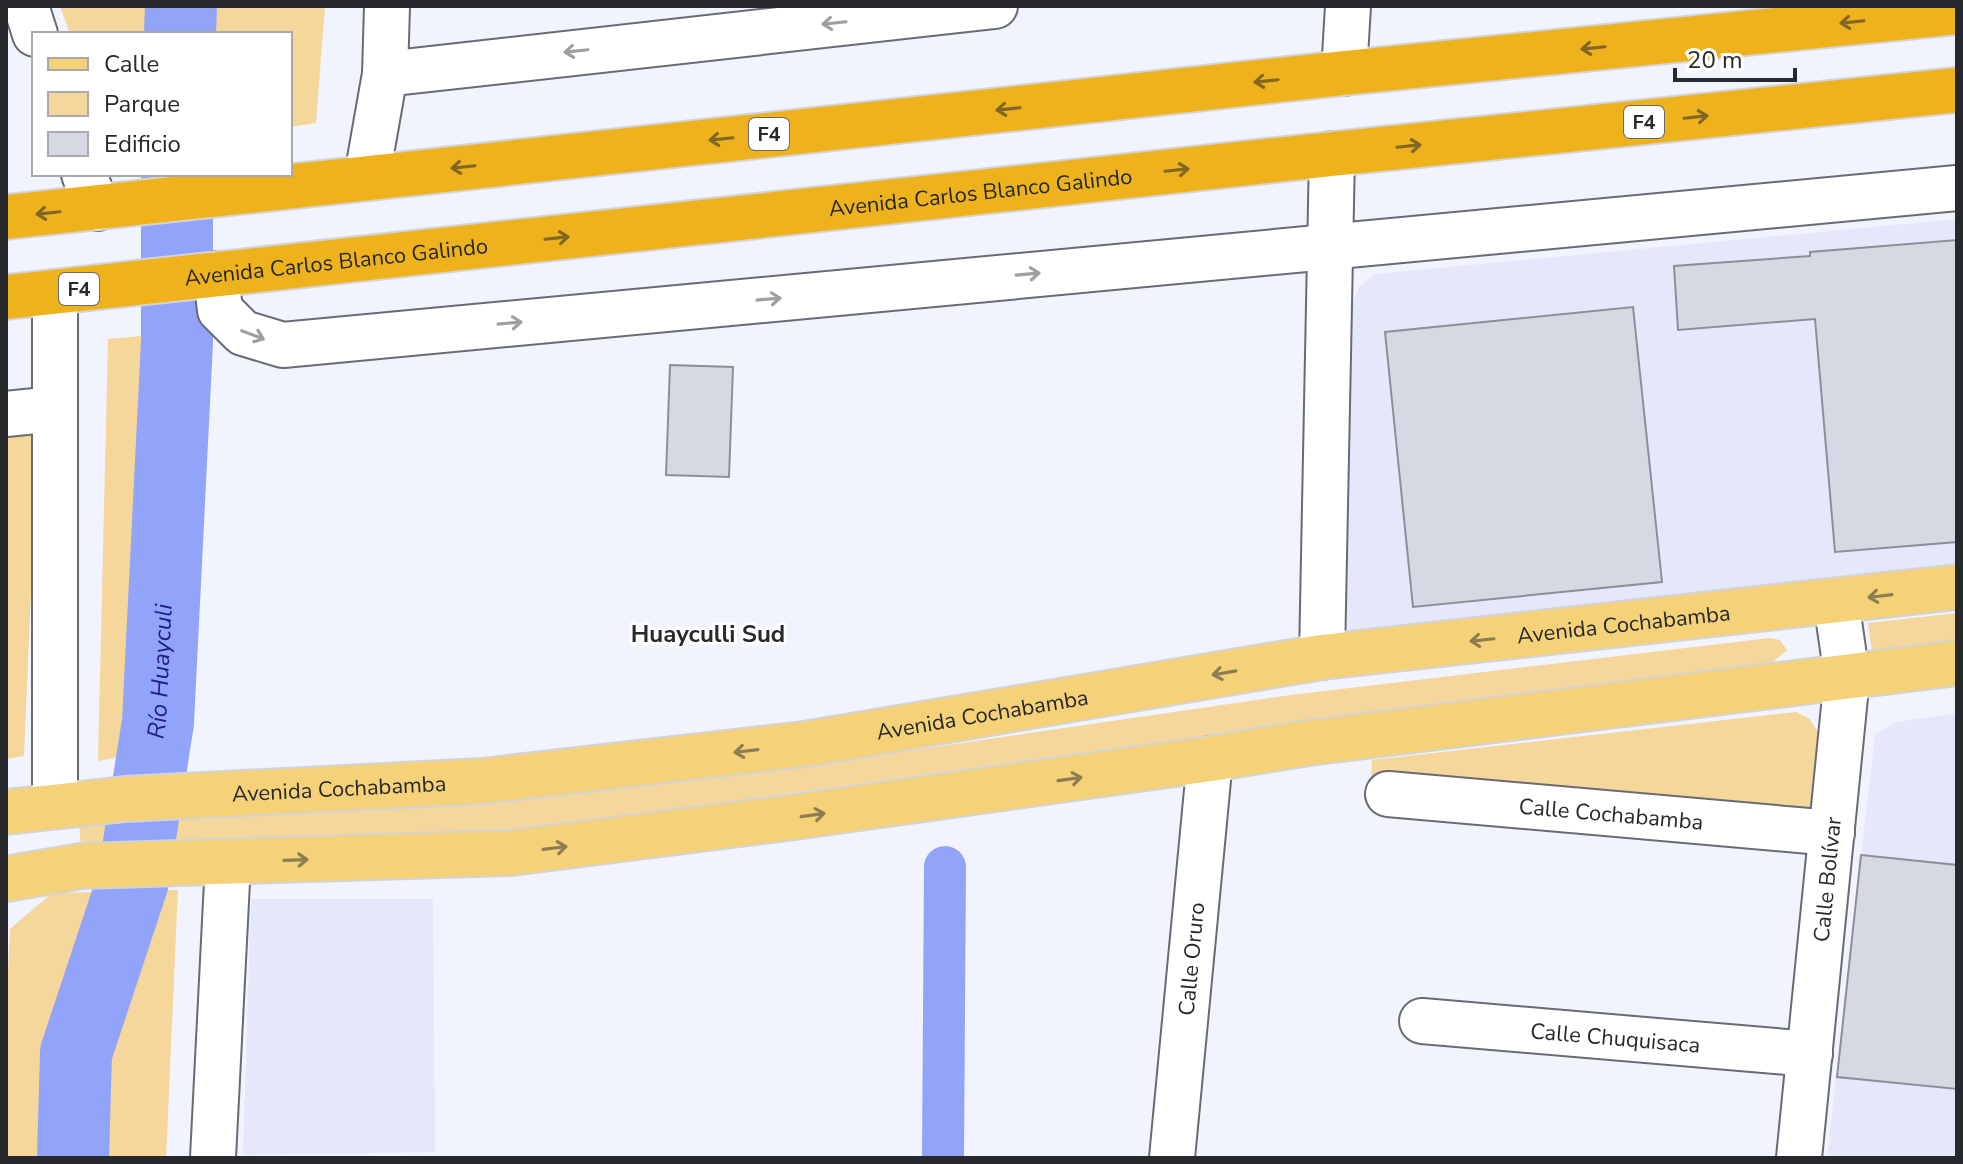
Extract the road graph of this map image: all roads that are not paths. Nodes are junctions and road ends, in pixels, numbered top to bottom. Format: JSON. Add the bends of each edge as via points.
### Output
{"nodes":[{"id":1,"x":26,"y":6,"type":"edge"},
{"id":2,"x":387,"y":6,"type":"edge"},
{"id":3,"x":995,"y":6,"type":"edge"},
{"id":4,"x":1348,"y":6,"type":"edge"},
{"id":5,"x":1957,"y":12,"type":"edge"},
{"id":6,"x":34,"y":32,"type":"edge"},
{"id":7,"x":1344,"y":73,"type":"junction"},
{"id":8,"x":385,"y":74,"type":"junction"},
{"id":9,"x":1957,"y":90,"type":"edge"},
{"id":10,"x":1332,"y":154,"type":"junction"},
{"id":11,"x":367,"y":176,"type":"junction"},
{"id":12,"x":1957,"y":188,"type":"edge"},
{"id":13,"x":91,"y":191,"type":"edge"},
{"id":14,"x":6,"y":217,"type":"edge"},
{"id":15,"x":1328,"y":245,"type":"junction"},
{"id":16,"x":208,"y":275,"type":"junction"},
{"id":17,"x":55,"y":292,"type":"junction"},
{"id":18,"x":6,"y":297,"type":"edge"},
{"id":19,"x":55,"y":409,"type":"junction"},
{"id":20,"x":6,"y":414,"type":"edge"},
{"id":21,"x":1957,"y":587,"type":"edge"},
{"id":22,"x":1836,"y":601,"type":"junction"},
{"id":23,"x":1322,"y":657,"type":"junction"},
{"id":24,"x":1957,"y":663,"type":"edge"},
{"id":25,"x":1847,"y":677,"type":"junction"},
{"id":26,"x":1210,"y":759,"type":"junction"},
{"id":27,"x":1388,"y":794,"type":"dead end"},
{"id":28,"x":29,"y":809,"type":"edge"},
{"id":29,"x":1832,"y":833,"type":"junction"},
{"id":30,"x":228,"y":862,"type":"junction"},
{"id":31,"x":18,"y":877,"type":"edge"},
{"id":32,"x":1422,"y":1021,"type":"dead end"},
{"id":33,"x":1810,"y":1054,"type":"junction"},
{"id":34,"x":213,"y":1158,"type":"edge"},
{"id":35,"x":1172,"y":1158,"type":"edge"},
{"id":36,"x":1799,"y":1158,"type":"edge"}],
"edges":[{"from":1,"to":6,"type":"street"},
{"from":2,"to":8,"type":"street"},
{"from":3,"to":8,"type":"street","one_way":true},
{"from":4,"to":7,"type":"street"},
{"from":5,"to":7,"type":"highway","number":"F4","one_way":true},
{"from":7,"to":11,"type":"highway","number":"F4","one_way":true},
{"from":8,"to":11,"type":"street"},
{"from":10,"to":9,"type":"highway","name":"Avenida Carlos Blanco Galindo","number":"F4","one_way":true},
{"from":10,"to":15,"type":"street"},
{"from":16,"to":10,"type":"highway","name":"Avenida Carlos Blanco Galindo","number":"F4","one_way":true},
{"from":11,"to":13,"type":"highway","number":"F4","via":[[146,202]]},
{"from":12,"to":15,"type":"street"},
{"from":13,"to":14,"type":"highway","number":"F4","one_way":true},
{"from":16,"to":15,"type":"street","one_way":true,"via":[[220,310],[243,333],[283,345]]},
{"from":15,"to":23,"type":"street"},
{"from":16,"to":17,"type":"highway","name":"Avenida Carlos Blanco Galindo","number":"F4"},
{"from":17,"to":18,"type":"highway","name":"Avenida Carlos Blanco Galindo","number":"F4"},
{"from":17,"to":19,"type":"street"},
{"from":19,"to":20,"type":"street"},
{"from":19,"to":28,"type":"street"},
{"from":21,"to":22,"type":"main road","name":"Avenida Cochabamba","one_way":true},
{"from":22,"to":23,"type":"main road","name":"Avenida Cochabamba","one_way":true},
{"from":22,"to":25,"type":"street","name":"Calle Bolívar"},
{"from":23,"to":28,"type":"main road","name":"Avenida Cochabamba","one_way":true,"via":[[805,744],[482,781],[170,796]]},
{"from":24,"to":25,"type":"main road"},
{"from":25,"to":26,"type":"main road"},
{"from":25,"to":29,"type":"street","name":"Calle Bolívar"},
{"from":30,"to":26,"type":"main road","one_way":true,"via":[[511,853]]},
{"from":26,"to":35,"type":"street","name":"Calle Oruro"},
{"from":27,"to":29,"type":"street","name":"Calle Cochabamba"},
{"from":28,"to":31,"type":"main road"},
{"from":29,"to":33,"type":"street","name":"Calle Bolívar"},
{"from":30,"to":31,"type":"main road","via":[[81,866]]},
{"from":30,"to":34,"type":"street"},
{"from":32,"to":33,"type":"street","name":"Calle Chuquisaca"},
{"from":33,"to":36,"type":"street","name":"Calle Bolívar"}]}
